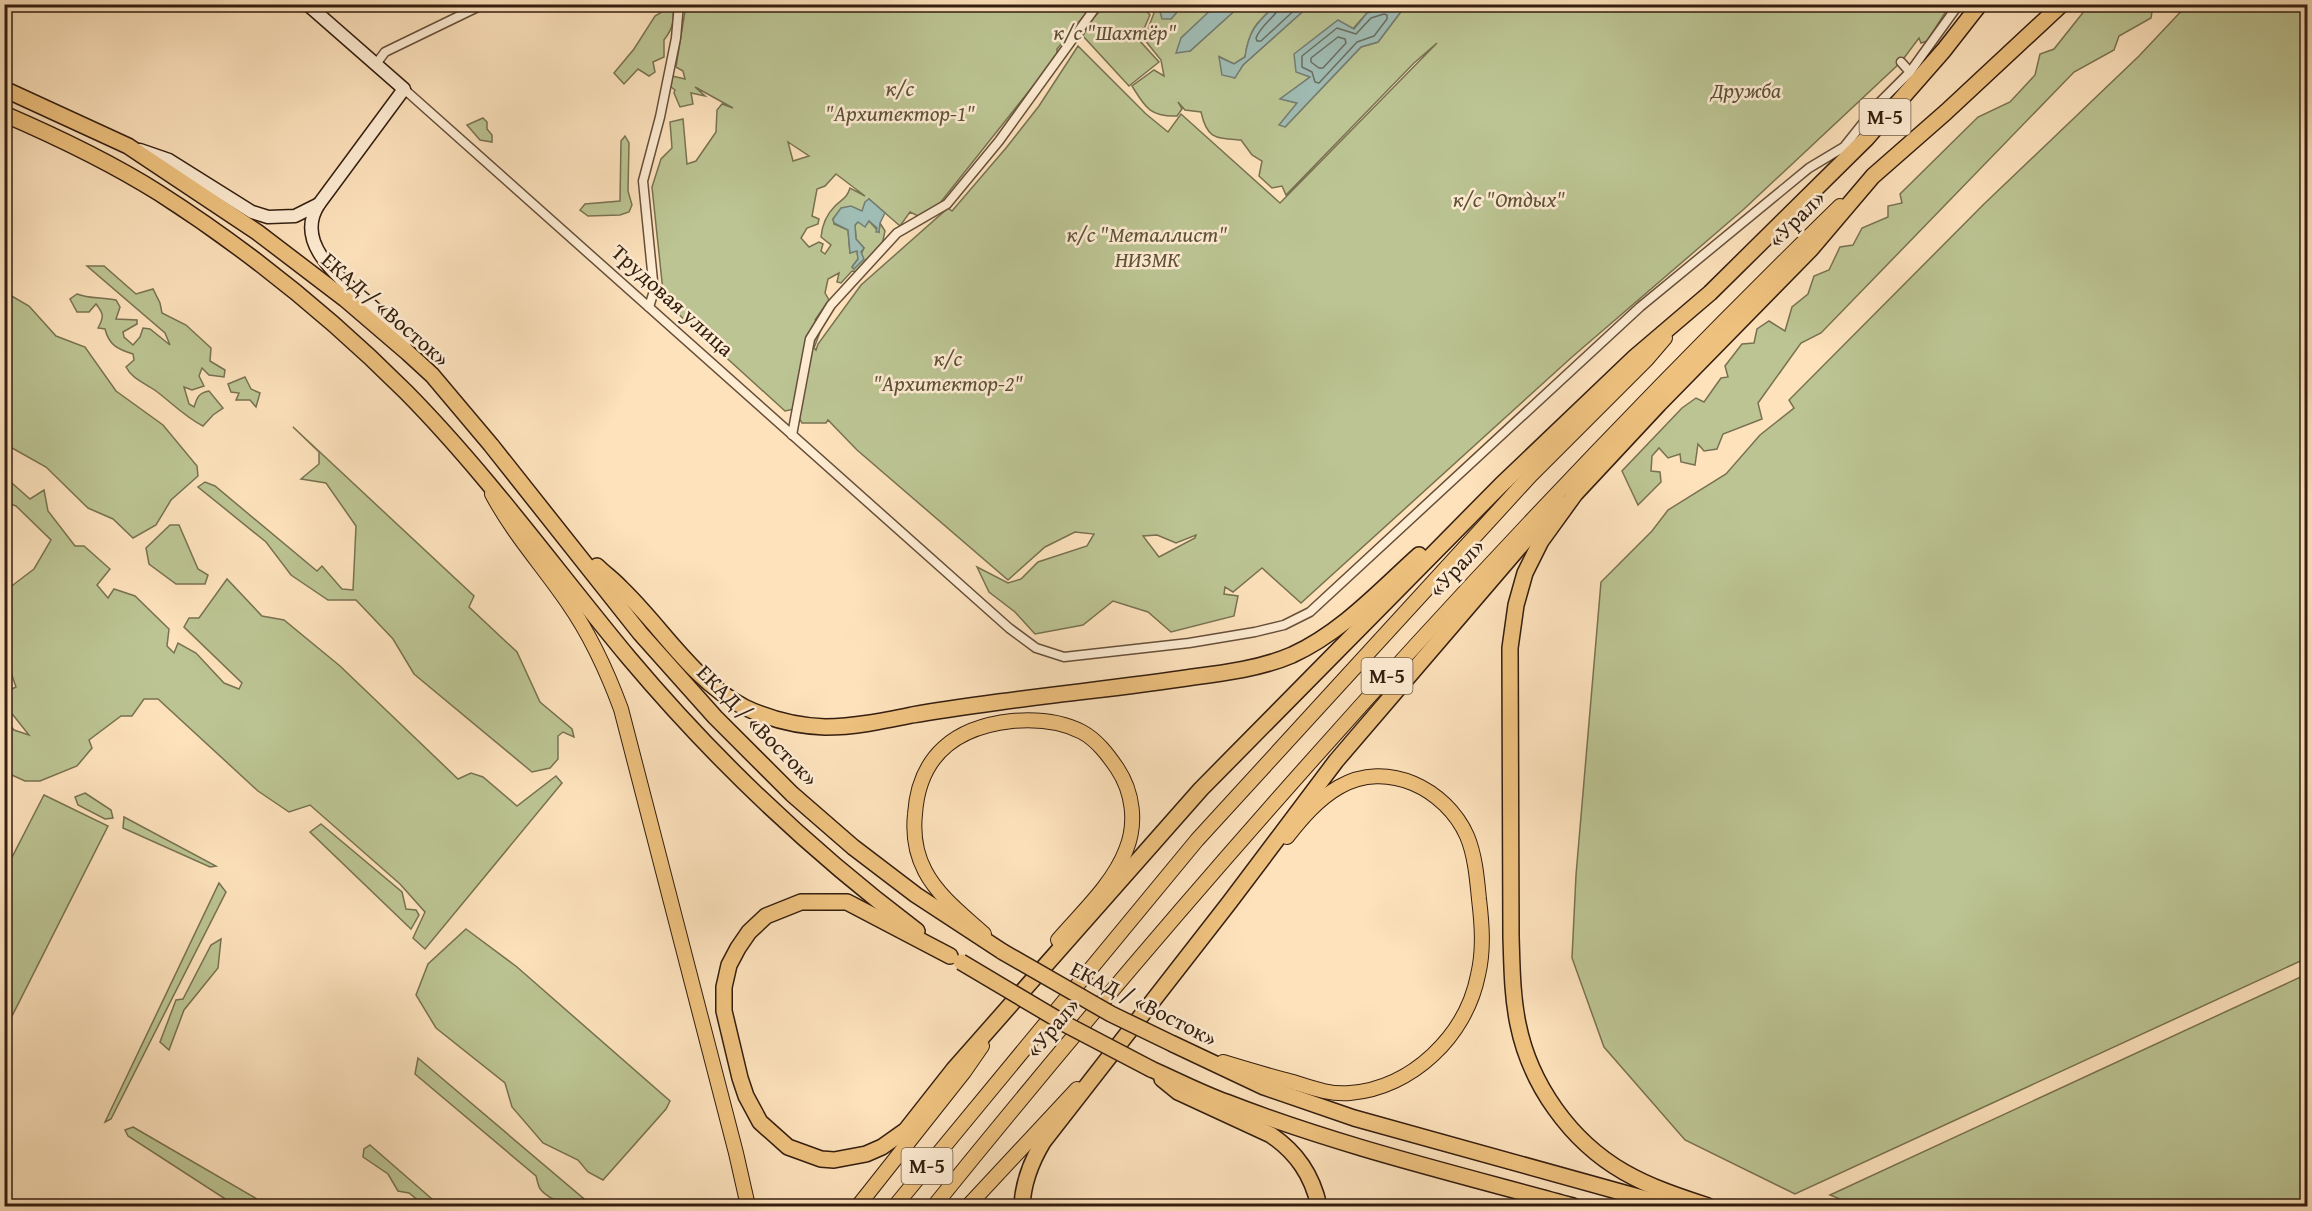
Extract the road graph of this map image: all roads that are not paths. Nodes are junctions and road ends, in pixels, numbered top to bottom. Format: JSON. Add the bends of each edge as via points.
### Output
{"nodes":[{"id":1,"x":307,"y":4,"type":"edge"},
{"id":2,"x":484,"y":4,"type":"edge"},
{"id":3,"x":679,"y":4,"type":"edge"},
{"id":4,"x":1098,"y":4,"type":"edge"},
{"id":5,"x":1959,"y":4,"type":"edge"},
{"id":6,"x":1980,"y":4,"type":"edge"},
{"id":7,"x":2057,"y":8,"type":"edge"},
{"id":8,"x":1901,"y":62,"type":"dead end"},
{"id":9,"x":376,"y":64,"type":"junction"},
{"id":10,"x":1910,"y":72,"type":"junction"},
{"id":11,"x":4,"y":89,"type":"edge"},
{"id":12,"x":404,"y":89,"type":"junction"},
{"id":13,"x":4,"y":114,"type":"edge"},
{"id":14,"x":128,"y":146,"type":"junction"},
{"id":15,"x":1874,"y":176,"type":"junction"},
{"id":16,"x":319,"y":204,"type":"junction"},
{"id":17,"x":649,"y":307,"type":"junction"},
{"id":18,"x":1681,"y":319,"type":"junction"},
{"id":19,"x":408,"y":352,"type":"junction"},
{"id":20,"x":1659,"y":404,"type":"junction"},
{"id":21,"x":792,"y":435,"type":"junction"},
{"id":22,"x":484,"y":479,"type":"junction"},
{"id":23,"x":1501,"y":485,"type":"junction"},
{"id":24,"x":571,"y":544,"type":"junction"},
{"id":25,"x":1229,"y":903,"type":"junction"},
{"id":26,"x":1003,"y":951,"type":"junction"},
{"id":27,"x":956,"y":959,"type":"junction"},
{"id":28,"x":1025,"y":988,"type":"junction"},
{"id":29,"x":998,"y":1022,"type":"junction"},
{"id":30,"x":1119,"y":1044,"type":"junction"},
{"id":31,"x":1189,"y":1053,"type":"junction"},
{"id":32,"x":1151,"y":1069,"type":"junction"},
{"id":33,"x":748,"y":1206,"type":"edge"},
{"id":34,"x":858,"y":1206,"type":"edge"},
{"id":35,"x":894,"y":1206,"type":"edge"},
{"id":36,"x":934,"y":1206,"type":"edge"},
{"id":37,"x":968,"y":1206,"type":"edge"},
{"id":38,"x":1022,"y":1206,"type":"edge"},
{"id":39,"x":1319,"y":1206,"type":"edge"},
{"id":40,"x":1573,"y":1206,"type":"edge"},
{"id":41,"x":1671,"y":1206,"type":"edge"},
{"id":42,"x":1708,"y":1206,"type":"edge"}],
"edges":[{"from":1,"to":9,"type":"main road","name":"Трудовая улица"},
{"from":2,"to":9,"type":"street","via":[[385,52]]},
{"from":3,"to":17,"type":"street","via":[[660,117],[643,181],[654,291]]},
{"from":4,"to":21,"type":"street","via":[[999,141],[946,204],[897,233],[831,305],[810,339]]},
{"from":5,"to":10,"type":"street","name":"Трудовая улица"},
{"from":6,"to":18,"type":"highway","name":"«Урал»","number":"М-5","via":[[1866,139]]},
{"from":7,"to":15,"type":"highway","name":"«Урал»","number":"М-5"},
{"from":8,"to":10,"type":"street"},
{"from":9,"to":12,"type":"main road","name":"Трудовая улица"},
{"from":10,"to":21,"type":"street","name":"Трудовая улица","via":[[1844,147],[1809,168],[1640,307],[1310,612],[1284,625],[1189,643],[1064,657],[1036,648]]},
{"from":11,"to":14,"type":"highway","name":"ЕКАД / «Восток»"},
{"from":12,"to":16,"type":"main road"},
{"from":12,"to":17,"type":"street","name":"Трудовая улица"},
{"from":13,"to":22,"type":"highway","name":"ЕКАД / «Восток»","via":[[157,192],[282,280],[407,393]]},
{"from":14,"to":16,"type":"main road","via":[[169,160],[252,212],[268,217],[295,216]]},
{"from":14,"to":19,"type":"highway","name":"ЕКАД / «Восток»","via":[[257,232]]},
{"from":15,"to":20,"type":"highway","via":[[1811,249]]},
{"from":15,"to":36,"type":"main road","name":"«Урал»","number":"М-5","via":[[1813,232],[1480,574],[1180,912]]},
{"from":16,"to":19,"type":"main road","via":[[312,234],[322,258],[393,327]]},
{"from":17,"to":21,"type":"street","name":"Трудовая улица"},
{"from":18,"to":23,"type":"highway","via":[[1635,357]]},
{"from":18,"to":35,"type":"main road","name":"«Урал»","number":"М-5","via":[[1197,840]]},
{"from":19,"to":24,"type":"highway","name":"ЕКАД / «Восток»","via":[[432,375]]},
{"from":20,"to":25,"type":"highway","via":[[1568,490],[1482,588],[1336,761]]},
{"from":20,"to":42,"type":"highway","via":[[1560,513],[1525,573],[1516,605],[1510,659],[1513,985],[1518,1024],[1530,1061],[1559,1114],[1601,1156],[1635,1178]]},
{"from":22,"to":27,"type":"highway","name":"ЕКАД / «Восток»","via":[[690,729],[796,832]]},
{"from":22,"to":33,"type":"main road","via":[[507,522],[589,635],[621,709]]},
{"from":23,"to":24,"type":"highway","via":[[1323,639],[1269,663],[1210,675],[826,727],[778,720],[744,706],[718,689],[696,671],[622,588]]},
{"from":23,"to":28,"type":"highway","via":[[1201,789]]},
{"from":24,"to":26,"type":"highway","name":"ЕКАД / «Восток»","via":[[655,650],[792,794],[916,895]]},
{"from":25,"to":30,"type":"highway"},
{"from":25,"to":31,"type":"main road","via":[[1315,804],[1359,779],[1396,777],[1439,798],[1467,837],[1481,921],[1478,977],[1471,1001],[1448,1039],[1416,1069],[1377,1089],[1335,1094]]},
{"from":26,"to":28,"type":"main road","via":[[944,897],[925,871],[914,829],[919,785],[937,754],[976,727],[1024,720],[1065,725],[1099,745],[1123,777],[1132,805],[1132,826],[1116,871],[1048,952]]},
{"from":26,"to":31,"type":"highway","name":"ЕКАД / «Восток»","bridge":true,"via":[[1111,1014]]},
{"from":27,"to":29,"type":"highway","via":[[847,902],[801,902],[766,916],[738,948],[724,987],[724,1011],[740,1078],[760,1122],[788,1147],[806,1155],[834,1160],[882,1148],[906,1130],[954,1069]]},
{"from":27,"to":32,"type":"highway","name":"ЕКАД / «Восток»","bridge":true},
{"from":28,"to":29,"type":"highway"},
{"from":29,"to":34,"type":"main road","via":[[964,1072]]},
{"from":30,"to":37,"type":"main road"},
{"from":30,"to":38,"type":"highway","via":[[1032,1160]]},
{"from":31,"to":41,"type":"highway","name":"ЕКАД / «Восток»","via":[[1264,1087],[1354,1118]]},
{"from":32,"to":39,"type":"highway","via":[[1178,1092],[1283,1143],[1308,1172]]},
{"from":32,"to":40,"type":"highway","name":"ЕКАД / «Восток»","via":[[1273,1119]]}]}
